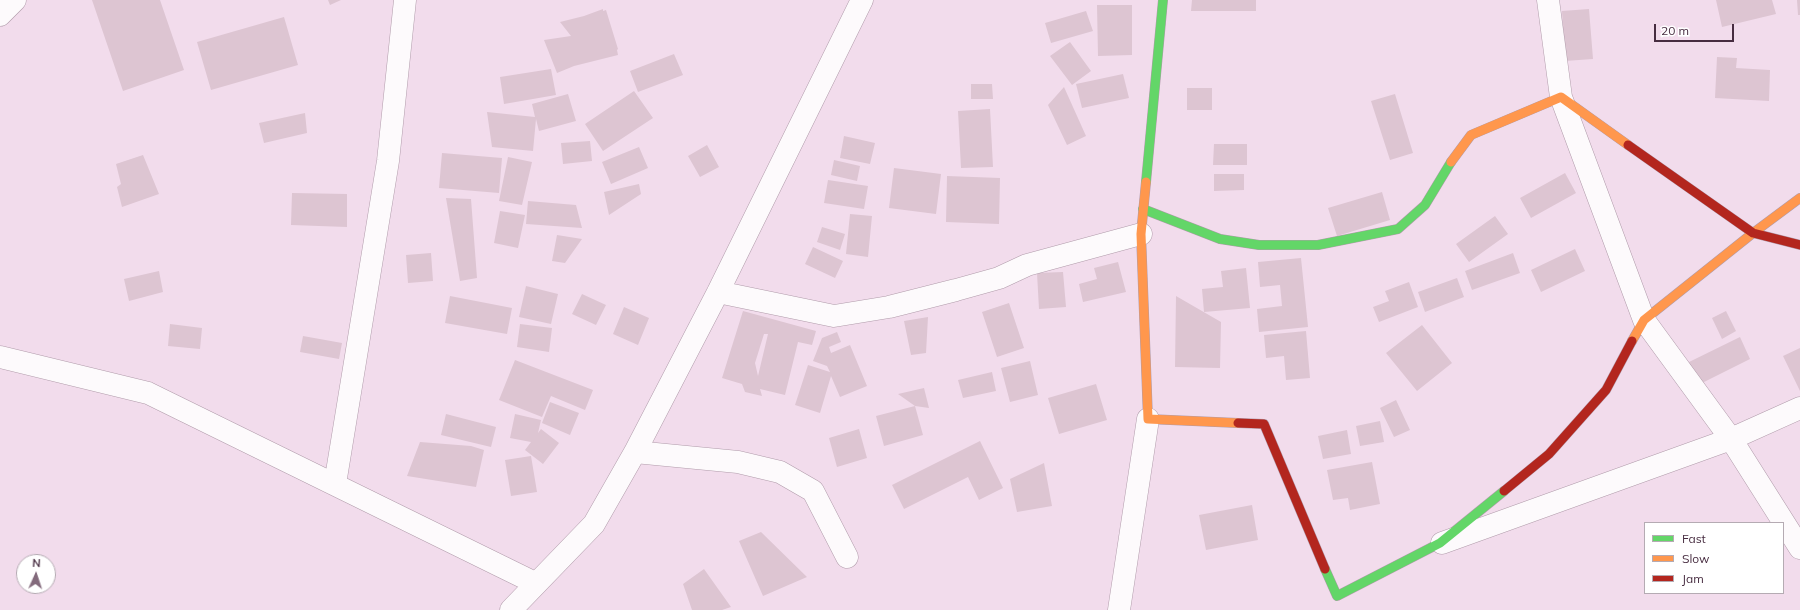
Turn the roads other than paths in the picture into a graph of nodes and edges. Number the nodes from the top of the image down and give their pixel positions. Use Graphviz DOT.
graph roads {
  1 [pos="15,0"];
  2 [pos="404,0"];
  3 [pos="862,0"];
  4 [pos="1163,0"];
  5 [pos="1548,0"];
  6 [pos="0,15"];
  7 [pos="1561,97"];
  8 [pos="1800,198"];
  9 [pos="1143,209"];
  10 [pos="1753,233"];
  11 [pos="1141,234"];
  12 [pos="1800,245"];
  13 [pos="718,292"];
  14 [pos="1644,320"];
  15 [pos="0,357"];
  16 [pos="1800,408"];
  17 [pos="1148,419"];
  18 [pos="1731,439"];
  19 [pos="635,452"];
  20 [pos="335,484"];
  21 [pos="1784,522"];
  22 [pos="1784,523"];
  23 [pos="1440,543"];
  24 [pos="1800,548"];
  25 [pos="847,557"];
  26 [pos="535,583"];
  27 [pos="511,610"];
  28 [pos="1119,610"];
  1 -- 6 [label="street"];
  2 -- 20 [label="street"];
  3 -- 13 [label="street"];
  4 -- 9 [label="street"];
  5 -- 7 [label="street"];
  7 -- 9 [label="street"];
  7 -- 10 [label="street"];
  7 -- 14 [label="street"];
  8 -- 10 [label="street"];
  9 -- 11 [label="street"];
  10 -- 12 [label="street"];
  10 -- 14 [label="street"];
  11 -- 13 [label="street"];
  11 -- 17 [label="street"];
  13 -- 19 [label="street"];
  14 -- 18 [label="street"];
  14 -- 23 [label="street"];
  15 -- 20 [label="street"];
  16 -- 18 [label="street"];
  17 -- 23 [label="street"];
  17 -- 28 [label="street"];
  18 -- 21 [label="street"];
  18 -- 23 [label="street"];
  19 -- 25 [label="street"];
  19 -- 26 [label="street"];
  20 -- 26 [label="street"];
  22 -- 24 [label="street"];
  26 -- 27 [label="street"];
}
